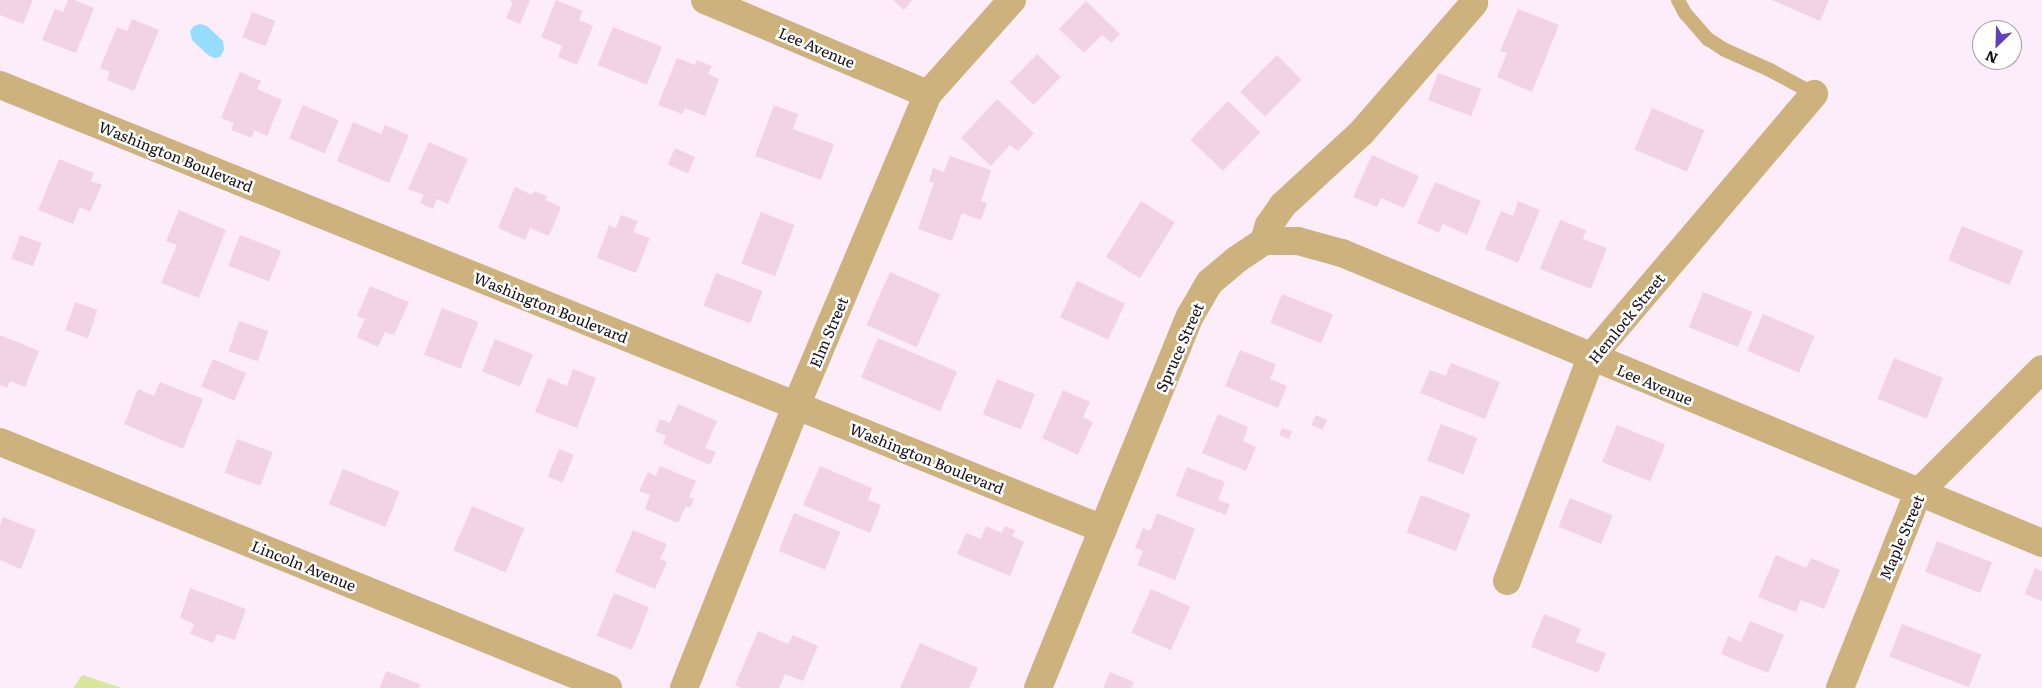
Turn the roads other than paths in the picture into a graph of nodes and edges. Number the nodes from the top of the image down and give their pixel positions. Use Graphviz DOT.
graph roads {
  1 [pos="705,0"];
  2 [pos="1012,0"];
  3 [pos="1678,0"];
  4 [pos="1474,3"];
  5 [pos="0,85"];
  6 [pos="928,94"];
  7 [pos="1814,94"];
  8 [pos="1264,241"];
  9 [pos="1591,357"];
  10 [pos="2042,369"];
  11 [pos="796,406"];
  12 [pos="0,442"];
  13 [pos="1918,493"];
  14 [pos="1103,529"];
  15 [pos="2042,543"];
  16 [pos="1507,581"];
  17 [pos="608,688"];
  18 [pos="684,688"];
  19 [pos="1038,688"];
  20 [pos="1840,688"];
  1 -- 6 [label="street, Lee Avenue"];
  2 -- 6 [label="street, Elm Street"];
  3 -- 7 [label="lane"];
  4 -- 8 [label="street"];
  5 -- 11 [label="street, Washington Boulevard"];
  6 -- 11 [label="street, Elm Street"];
  7 -- 9 [label="street, Hemlock Street"];
  8 -- 9 [label="street, Lee Avenue"];
  8 -- 14 [label="street, Spruce Street"];
  9 -- 13 [label="street, Lee Avenue"];
  9 -- 16 [label="street, Hemlock Street"];
  10 -- 13 [label="street, Maple Street"];
  11 -- 14 [label="street, Washington Boulevard"];
  11 -- 18 [label="street, Elm Street"];
  12 -- 17 [label="street, Lincoln Avenue"];
  13 -- 15 [label="street, Lee Avenue"];
  13 -- 20 [label="street, Maple Street"];
  14 -- 19 [label="street, Spruce Street"];
}
